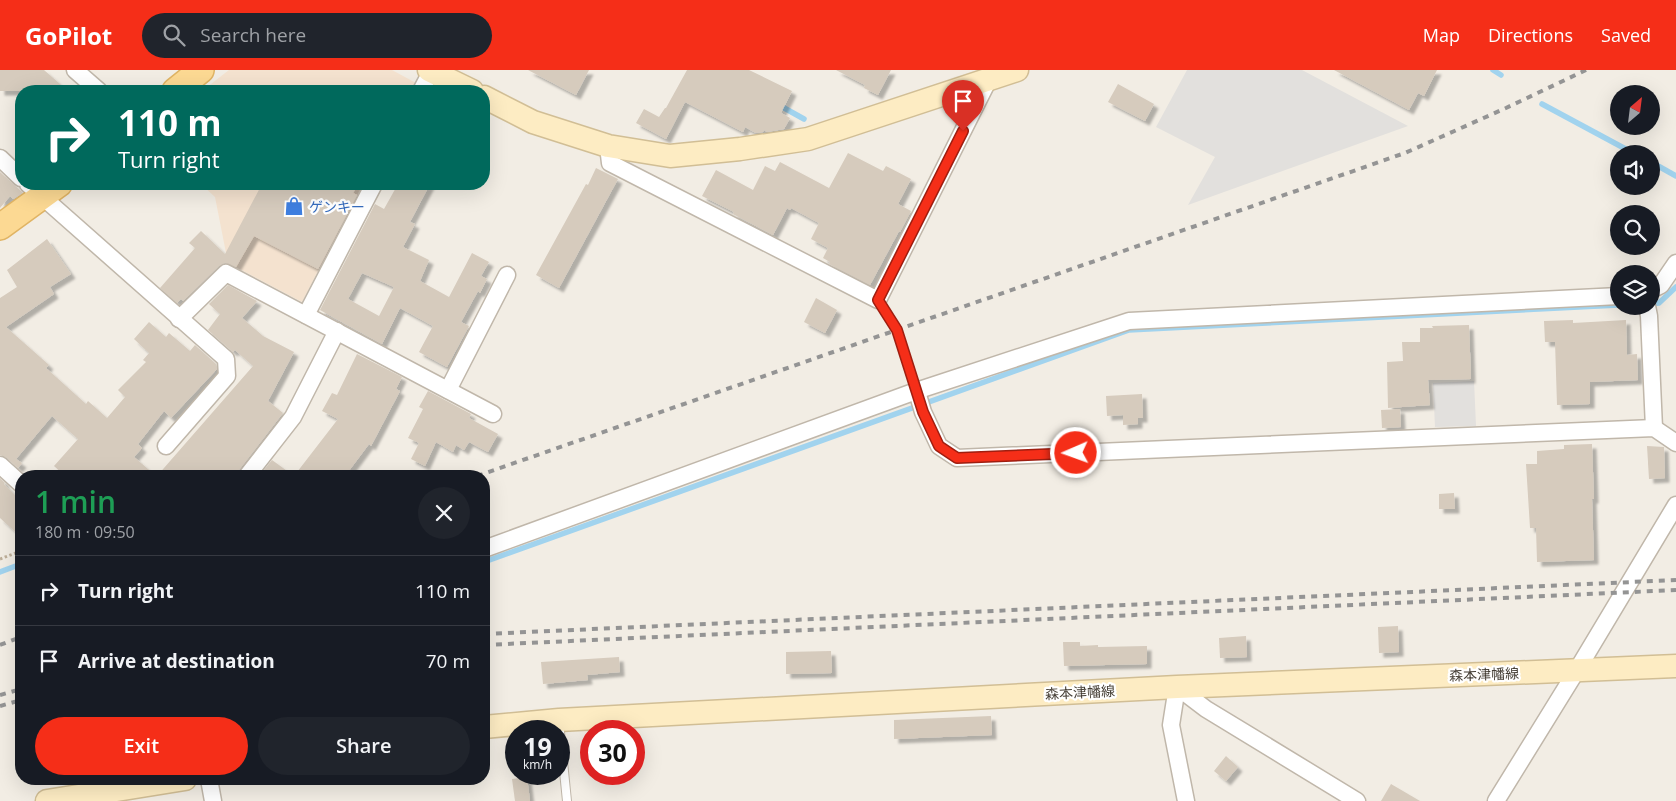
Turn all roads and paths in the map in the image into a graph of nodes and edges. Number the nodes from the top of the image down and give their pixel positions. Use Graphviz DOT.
graph roads {
  1 [pos="75,70"];
  2 [pos="201,70"];
  3 [pos="431,70"];
  4 [pos="1013,71"];
  5 [pos="988,81"];
  6 [pos="92,85"];
  7 [pos="182,85"];
  8 [pos="424,85"];
  9 [pos="460,85"];
  10 [pos="490,100"];
  11 [pos="608,146"];
  12 [pos="0,158"];
  13 [pos="15,172"];
  14 [pos="41,190"];
  15 [pos="45,190"];
  16 [pos="371,190"];
  17 [pos="0,227"];
  18 [pos="1676,263"];
  19 [pos="507,275"];
  20 [pos="1660,286"];
  21 [pos="1610,296"];
  22 [pos="878,300"];
  23 [pos="1648,315"];
  24 [pos="306,316"];
  25 [pos="179,319"];
  26 [pos="337,332"];
  27 [pos="448,390"];
  28 [pos="917,393"];
  29 [pos="493,414"];
  30 [pos="1654,428"];
  31 [pos="1676,443"];
  32 [pos="166,446"];
  33 [pos="0,465"];
  34 [pos="252,470"];
  35 [pos="15,479"];
  36 [pos="1676,505"];
  37 [pos="490,546"];
  38 [pos="15,553"];
  39 [pos="0,559"];
  40 [pos="1676,666"];
  41 [pos="1577,670"];
  42 [pos="1177,687"];
  43 [pos="559,720"];
  44 [pos="505,725"];
  45 [pos="490,726"];
  46 [pos="148,785"];
  47 [pos="210,785"];
  48 [pos="565,785"];
  49 [pos="48,801"];
  50 [pos="213,801"];
  51 [pos="567,801"];
  52 [pos="1186,801"];
  53 [pos="1357,801"];
  54 [pos="1496,801"];
  1 -- 6 [label="street"];
  2 -- 7 [label="main road"];
  3 -- 8 [label="street"];
  3 -- 9 [label="main road"];
  4 -- 5 [label="main road"];
  5 -- 11 [label="main road"];
  5 -- 22 [label="street"];
  10 -- 11 [label="main road"];
  11 -- 22 [label="street"];
  12 -- 13 [label="street"];
  14 -- 17 [label="main road"];
  15 -- 25 [label="street"];
  16 -- 24 [label="street"];
  18 -- 20 [label="street"];
  19 -- 27 [label="street"];
  21 -- 28 [label="street"];
  22 -- 28 [label="lane"];
  23 -- 30 [label="street"];
  24 -- 25 [label="street"];
  24 -- 26 [label="street"];
  25 -- 32 [label="street"];
  26 -- 27 [label="street"];
  26 -- 34 [label="street"];
  27 -- 29 [label="street"];
  28 -- 30 [label="street"];
  28 -- 37 [label="street"];
  30 -- 31 [label="street"];
  33 -- 35 [label="street"];
  36 -- 41 [label="street"];
  38 -- 39 [label="path"];
  40 -- 41 [label="main road, 森本津幡線"];
  41 -- 42 [label="main road, 森本津幡線"];
  41 -- 54 [label="street"];
  42 -- 43 [label="main road, 森本津幡線"];
  42 -- 52 [label="street"];
  42 -- 53 [label="street"];
  44 -- 45 [label="main road, 森本津幡線"];
  46 -- 49 [label="main road"];
  47 -- 50 [label="street"];
  48 -- 51 [label="lane"];
}
